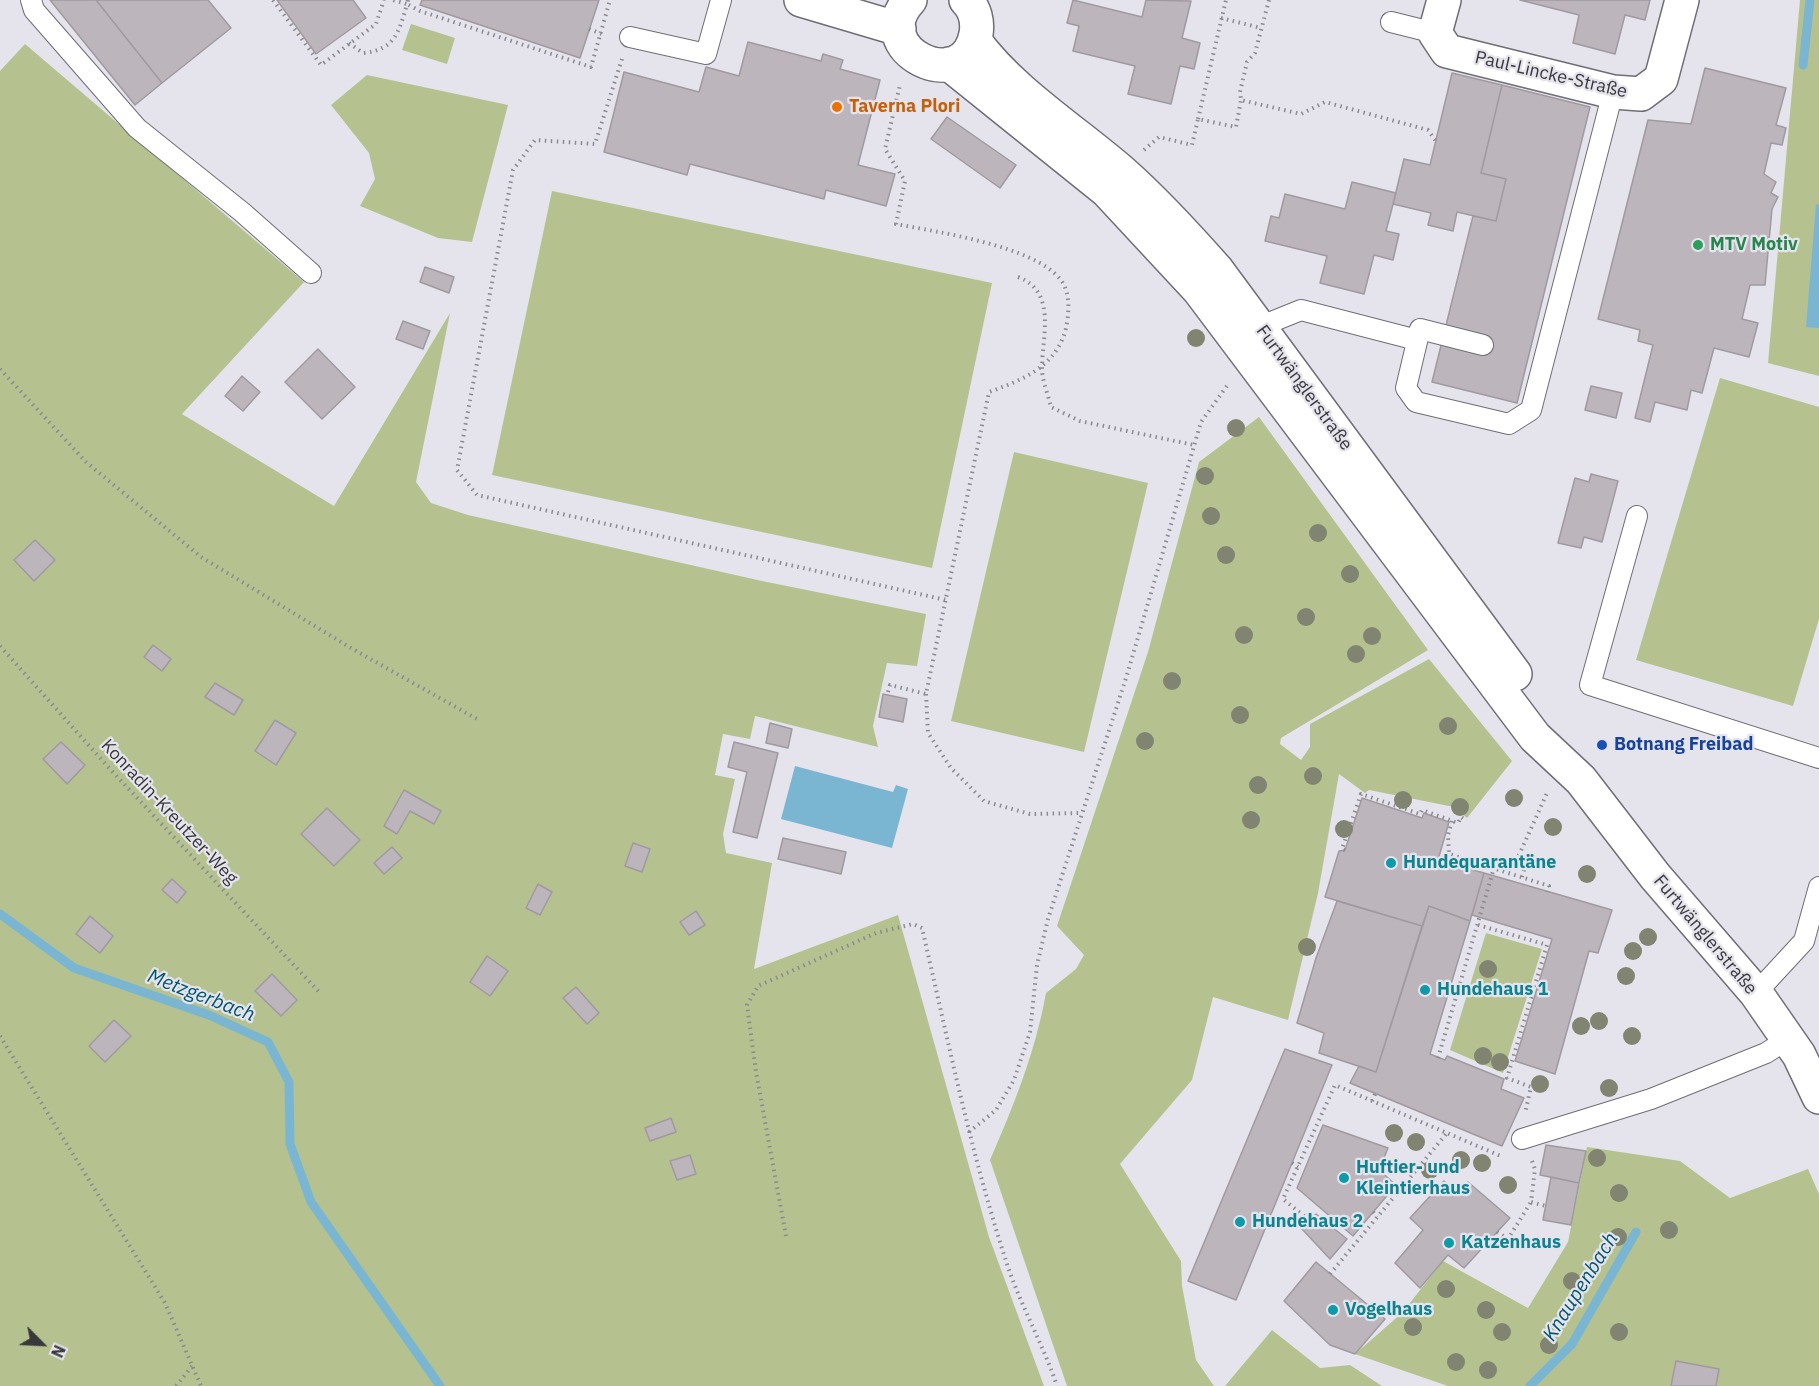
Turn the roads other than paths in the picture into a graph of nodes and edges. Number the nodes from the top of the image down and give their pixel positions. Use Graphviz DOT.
graph roads {
  1 [pos="31,0"];
  2 [pos="721,0"];
  3 [pos="801,0"];
  4 [pos="966,0"];
  5 [pos="1444,0"];
  6 [pos="1682,0"];
  7 [pos="905,15"];
  8 [pos="1391,22"];
  9 [pos="1435,33"];
  10 [pos="630,37"];
  11 [pos="975,41"];
  12 [pos="949,64"];
  13 [pos="1613,92"];
  14 [pos="310,273"];
  15 [pos="1259,327"];
  16 [pos="1418,340"];
  17 [pos="1484,345"];
  18 [pos="1636,516"];
  19 [pos="1819,758"];
  20 [pos="1581,780"];
  21 [pos="1819,888"];
  22 [pos="1756,993"];
  23 [pos="1788,1039"];
  24 [pos="1819,1097"];
  25 [pos="1522,1139"];
  1 -- 14 [label="lane"];
  2 -- 10 [label="lane"];
  3 -- 7 [label="main road"];
  4 -- 11 [label="main road"];
  5 -- 9 [label="main road"];
  6 -- 13 [label="main road, Paul-Lincke-Straße"];
  7 -- 12 [label="main road"];
  8 -- 9 [label="lane"];
  9 -- 13 [label="main road, Paul-Lincke-Straße"];
  11 -- 12 [label="main road"];
  11 -- 15 [label="main road, Furtwänglerstraße"];
  12 -- 20 [label="main road, Furtwänglerstraße"];
  13 -- 16 [label="lane"];
  15 -- 16 [label="lane"];
  15 -- 20 [label="main road, Furtwänglerstraße"];
  16 -- 17 [label="lane"];
  18 -- 19 [label="lane"];
  20 -- 22 [label="main road, Furtwänglerstraße"];
  21 -- 22 [label="lane"];
  22 -- 23 [label="main road, Furtwänglerstraße"];
  23 -- 24 [label="main road, Furtwänglerstraße"];
  23 -- 25 [label="lane"];
}
